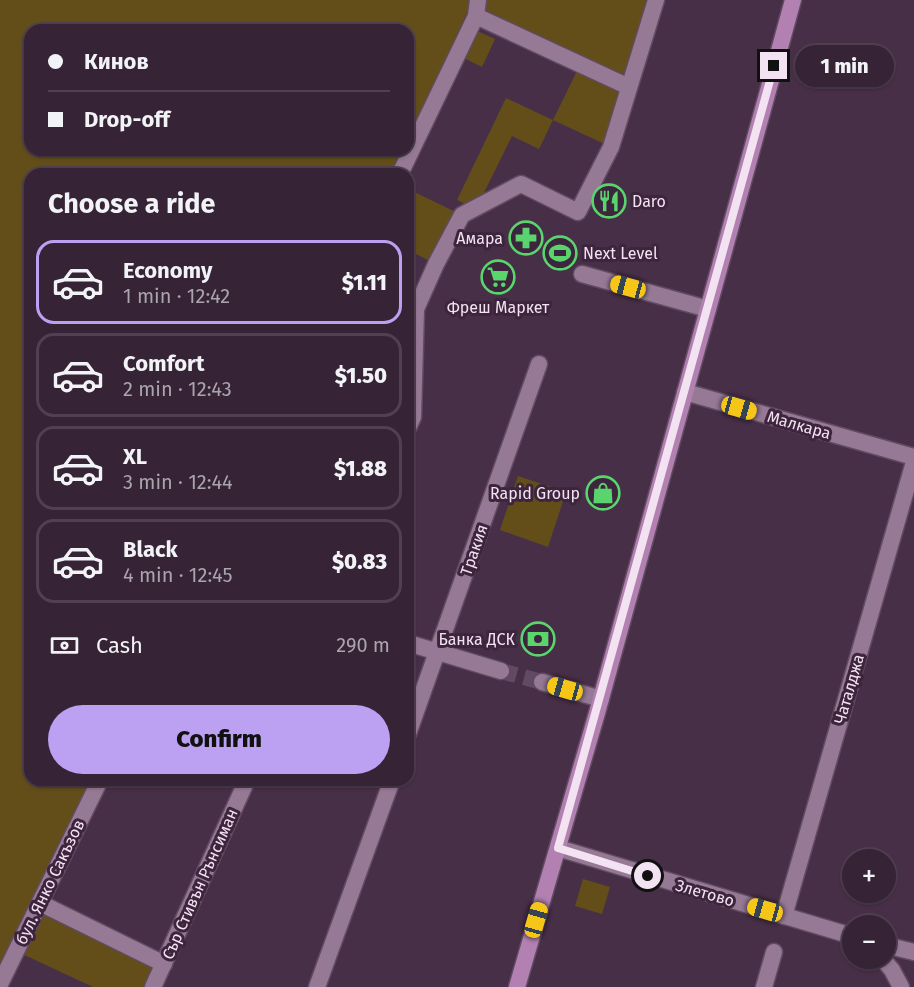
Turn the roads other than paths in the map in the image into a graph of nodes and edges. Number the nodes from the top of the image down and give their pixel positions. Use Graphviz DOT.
graph roads {
  1 [pos="656,0"];
  2 [pos="793,0"];
  3 [pos="477,8"];
  4 [pos="629,87"];
  5 [pos="414,144"];
  6 [pos="582,274"];
  7 [pos="708,309"];
  8 [pos="539,364"];
  9 [pos="414,381"];
  10 [pos="685,392"];
  11 [pos="914,457"];
  12 [pos="914,462"];
  13 [pos="414,645"];
  14 [pos="438,652"];
  15 [pos="501,670"];
  16 [pos="542,682"];
  17 [pos="601,699"];
  18 [pos="414,718"];
  19 [pos="97,786"];
  20 [pos="244,786"];
  21 [pos="390,786"];
  22 [pos="558,848"];
  23 [pos="40,903"];
  24 [pos="784,916"];
  25 [pos="842,933"];
  26 [pos="896,948"];
  27 [pos="774,952"];
  28 [pos="914,952"];
  29 [pos="164,964"];
  30 [pos="891,969"];
  31 [pos="0,984"];
  32 [pos="153,987"];
  33 [pos="317,987"];
  34 [pos="517,987"];
  35 [pos="764,987"];
  36 [pos="901,987"];
  1 -- 4 [label="street"];
  2 -- 7 [label="main road"];
  3 -- 4 [label="street"];
  3 -- 5 [label="street"];
  4 -- 9 [label="street"];
  6 -- 7 [label="street"];
  7 -- 10 [label="main road"];
  8 -- 14 [label="street, Тракия"];
  10 -- 11 [label="street, Малкара"];
  10 -- 17 [label="main road"];
  12 -- 24 [label="street, Чаталджа"];
  13 -- 14 [label="street"];
  14 -- 15 [label="street"];
  14 -- 18 [label="street, Тракия"];
  16 -- 17 [label="street"];
  17 -- 22 [label="main road"];
  19 -- 23 [label="street, бул. Янко Сакъзов"];
  20 -- 29 [label="street, Сър Стивън Рънсиман"];
  21 -- 33 [label="street"];
  22 -- 24 [label="street, Злетово"];
  22 -- 34 [label="main road"];
  23 -- 29 [label="street"];
  23 -- 31 [label="street, бул. Янко Сакъзов"];
  24 -- 25 [label="street, Злетово"];
  26 -- 28 [label="street"];
  27 -- 35 [label="street"];
  29 -- 32 [label="street, Сър Стивън Рънсиман"];
  30 -- 36 [label="street"];
}
